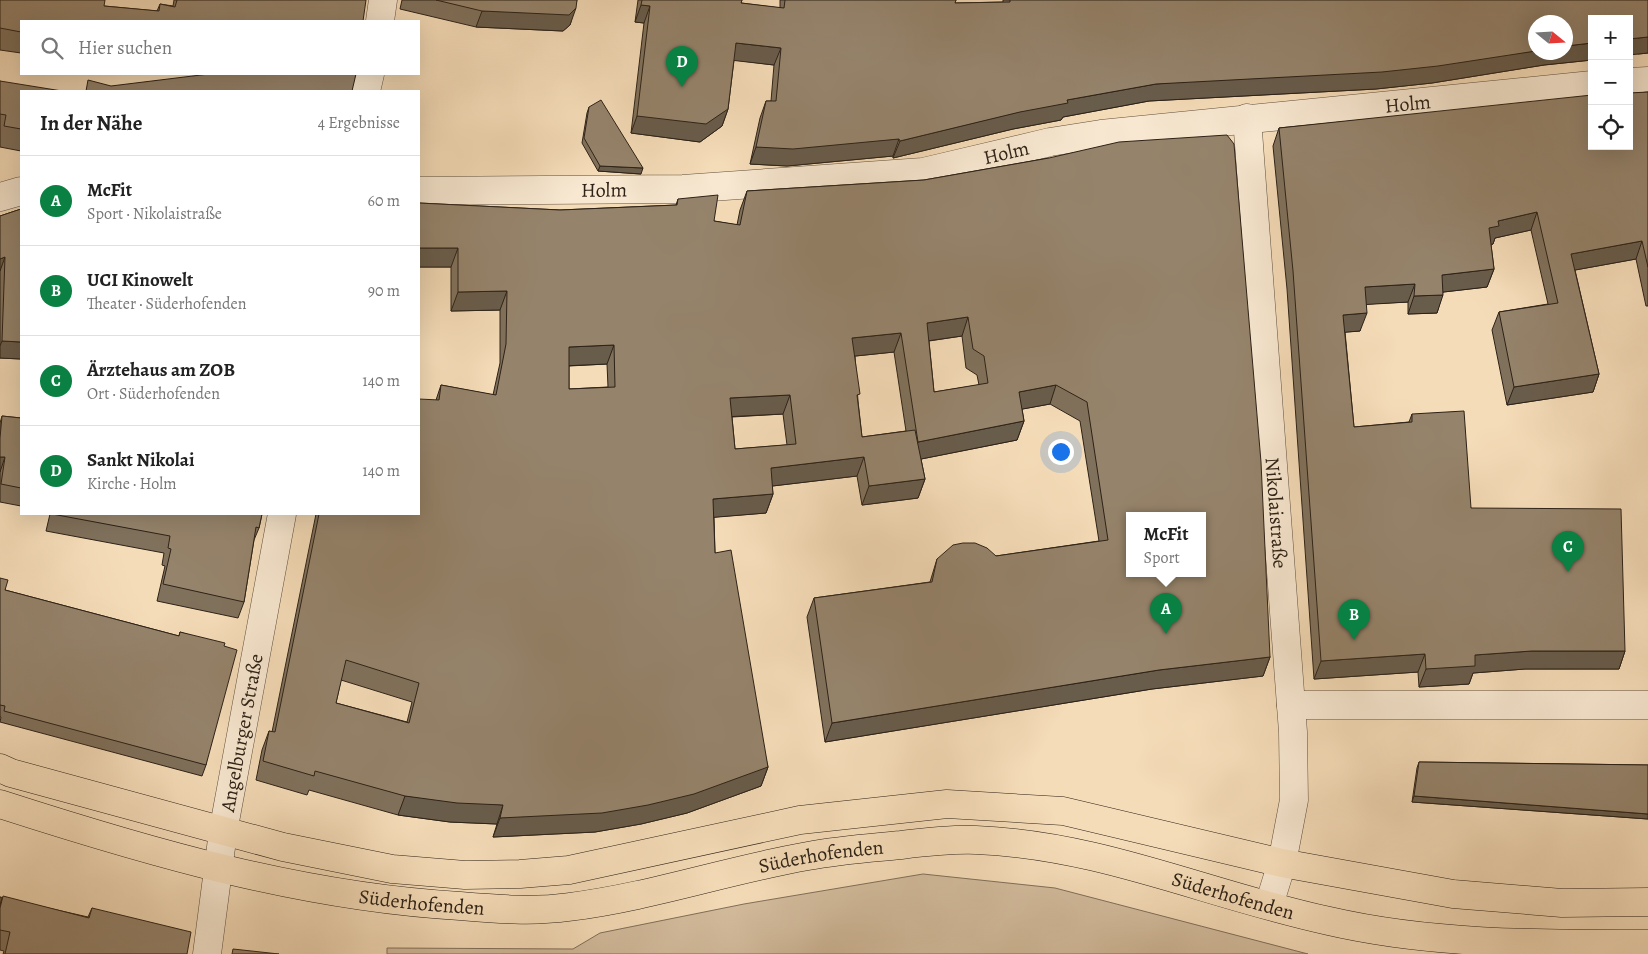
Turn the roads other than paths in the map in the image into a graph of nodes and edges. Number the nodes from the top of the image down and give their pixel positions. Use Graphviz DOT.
graph roads {
  1 [pos="383,0"];
  2 [pos="380,20"];
  3 [pos="370,75"];
  4 [pos="1648,81"];
  5 [pos="1633,82"];
  6 [pos="1588,85"];
  7 [pos="366,90"];
  8 [pos="1247,118"];
  9 [pos="20,191"];
  10 [pos="420,191"];
  11 [pos="0,197"];
  12 [pos="282,515"];
  13 [pos="1291,705"];
  14 [pos="1648,705"];
  15 [pos="0,768"];
  16 [pos="0,804"];
  17 [pos="223,832"];
  18 [pos="1282,863"];
  19 [pos="217,867"];
  20 [pos="1648,902"];
  21 [pos="1269,905"];
  22 [pos="1648,944"];
  23 [pos="207,954"];
  1 -- 2 [label="street"];
  3 -- 7 [label="street"];
  4 -- 5 [label="street"];
  6 -- 8 [label="street, Holm"];
  8 -- 10 [label="street, Holm"];
  8 -- 13 [label="street, Nikolaistraße"];
  9 -- 11 [label="street"];
  12 -- 17 [label="street, Angelburger Straße"];
  13 -- 14 [label="street"];
  13 -- 18 [label="street, Nikolaistraße"];
  15 -- 17 [label="main road, Süderhofenden"];
  16 -- 19 [label="main road, Süderhofenden"];
  17 -- 18 [label="main road, Süderhofenden"];
  17 -- 19 [label="street, Angelburger Straße"];
  18 -- 20 [label="main road, Süderhofenden"];
  18 -- 21 [label="street, Nikolaistraße"];
  19 -- 21 [label="main road, Süderhofenden"];
  19 -- 23 [label="street, Angelburger Straße"];
  21 -- 22 [label="main road, Süderhofenden"];
}
